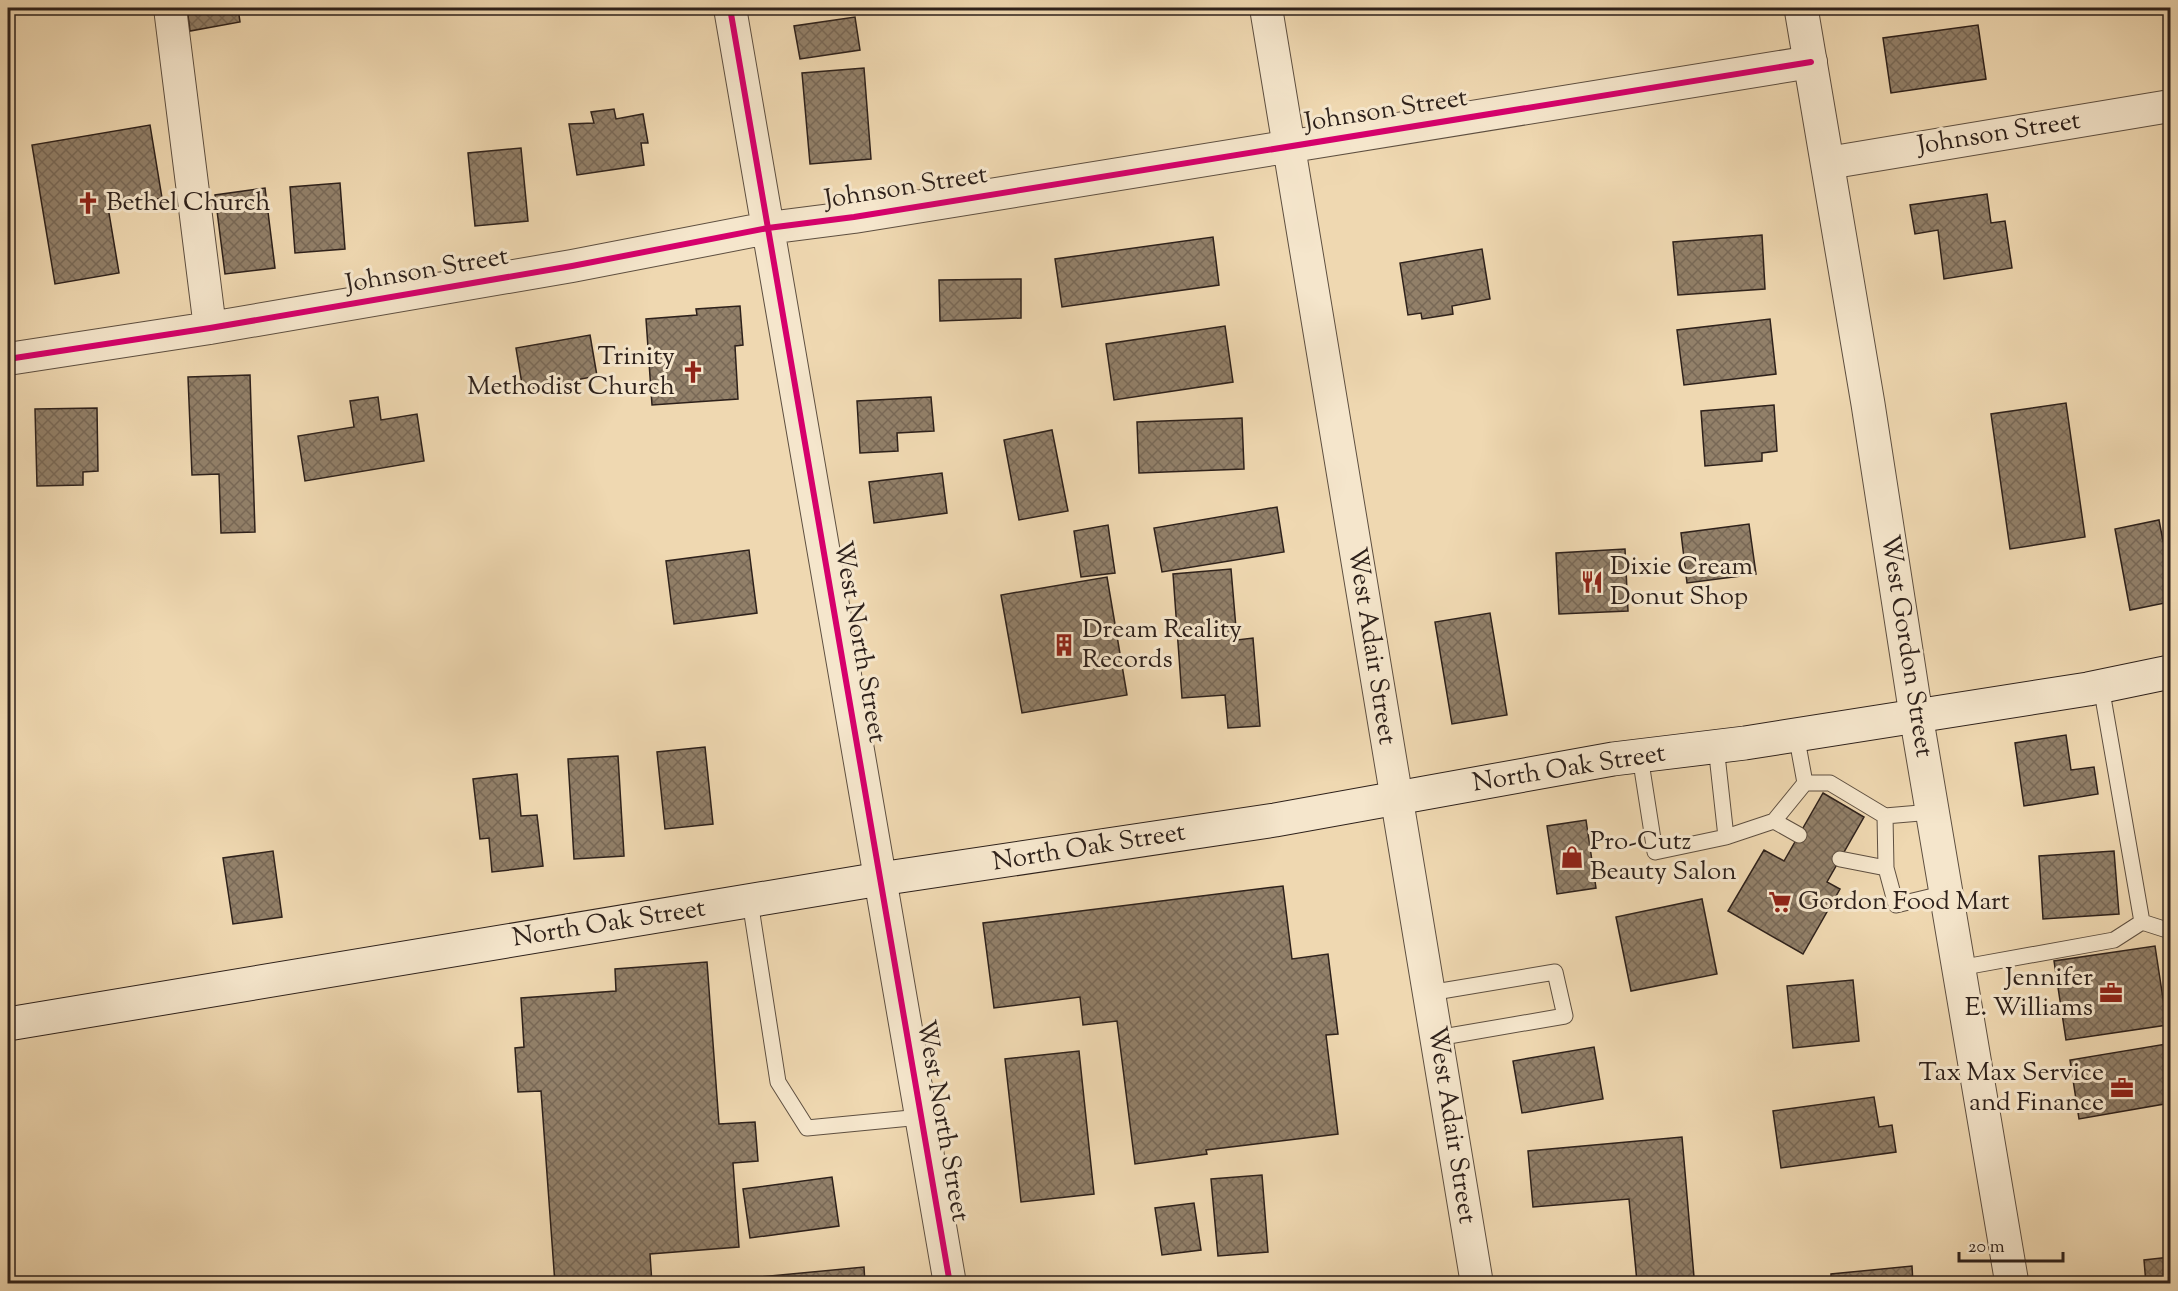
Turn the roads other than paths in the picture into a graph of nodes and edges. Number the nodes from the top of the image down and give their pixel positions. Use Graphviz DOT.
graph roads {
  1 [pos="170,8"];
  2 [pos="730,8"];
  3 [pos="1266,8"];
  4 [pos="1801,8"];
  5 [pos="1811,62"];
  6 [pos="2170,106"];
  7 [pos="1288,147"];
  8 [pos="1828,163"];
  9 [pos="768,228"];
  10 [pos="210,328"];
  11 [pos="8,359"];
  12 [pos="2170,672"];
  13 [pos="2101,686"];
  14 [pos="1916,715"];
  15 [pos="1796,734"];
  16 [pos="1716,746"];
  17 [pos="1640,756"];
  18 [pos="1805,783"];
  19 [pos="1396,798"];
  20 [pos="1932,812"];
  21 [pos="1885,816"];
  22 [pos="1774,821"];
  23 [pos="1798,835"];
  24 [pos="1726,837"];
  25 [pos="1840,859"];
  26 [pos="1886,868"];
  27 [pos="880,879"];
  28 [pos="1946,893"];
  29 [pos="750,901"];
  30 [pos="2142,922"];
  31 [pos="2170,931"];
  32 [pos="1959,968"];
  33 [pos="1429,993"];
  34 [pos="8,1024"];
  35 [pos="1437,1038"];
  36 [pos="921,1117"];
  37 [pos="950,1284"];
  38 [pos="1478,1284"];
  39 [pos="2013,1284"];
  1 -- 10 [label="street"];
  2 -- 9 [label="street, West North Street"];
  3 -- 7 [label="street, West Adair Street"];
  4 -- 5 [label="main road, West Gordon Street"];
  5 -- 7 [label="street, Johnson Street"];
  5 -- 8 [label="main road, West Gordon Street"];
  6 -- 8 [label="street, Johnson Street"];
  7 -- 9 [label="street, Johnson Street"];
  7 -- 19 [label="street, West Adair Street"];
  8 -- 14 [label="main road, West Gordon Street"];
  9 -- 10 [label="street, Johnson Street"];
  9 -- 27 [label="street, West North Street"];
  10 -- 11 [label="street, Johnson Street"];
  12 -- 13 [label="main road, North Oak Street"];
  13 -- 14 [label="main road, North Oak Street"];
  13 -- 30 [label="lane"];
  14 -- 15 [label="main road, North Oak Street"];
  14 -- 20 [label="main road, West Gordon Street"];
  15 -- 16 [label="main road, North Oak Street"];
  15 -- 18 [label="lane"];
  16 -- 17 [label="main road, North Oak Street"];
  16 -- 24 [label="lane"];
  17 -- 19 [label="main road, North Oak Street"];
  17 -- 24 [label="lane"];
  18 -- 21 [label="lane"];
  18 -- 22 [label="lane"];
  19 -- 27 [label="main road, North Oak Street"];
  19 -- 33 [label="street, West Adair Street"];
  20 -- 21 [label="lane"];
  20 -- 28 [label="main road, West Gordon Street"];
  21 -- 26 [label="lane"];
  22 -- 23 [label="lane"];
  22 -- 24 [label="lane"];
  25 -- 26 [label="lane"];
  26 -- 28 [label="lane"];
  27 -- 29 [label="main road, North Oak Street"];
  27 -- 36 [label="street, West North Street"];
  28 -- 32 [label="main road, West Gordon Street"];
  29 -- 34 [label="main road, North Oak Street"];
  29 -- 36 [label="lane"];
  30 -- 31 [label="lane"];
  30 -- 32 [label="lane"];
  32 -- 39 [label="main road, West Gordon Street"];
  33 -- 35 [label="street, West Adair Street"];
  33 -- 35 [label="lane"];
  35 -- 38 [label="street, West Adair Street"];
  36 -- 37 [label="street, West North Street"];
}
